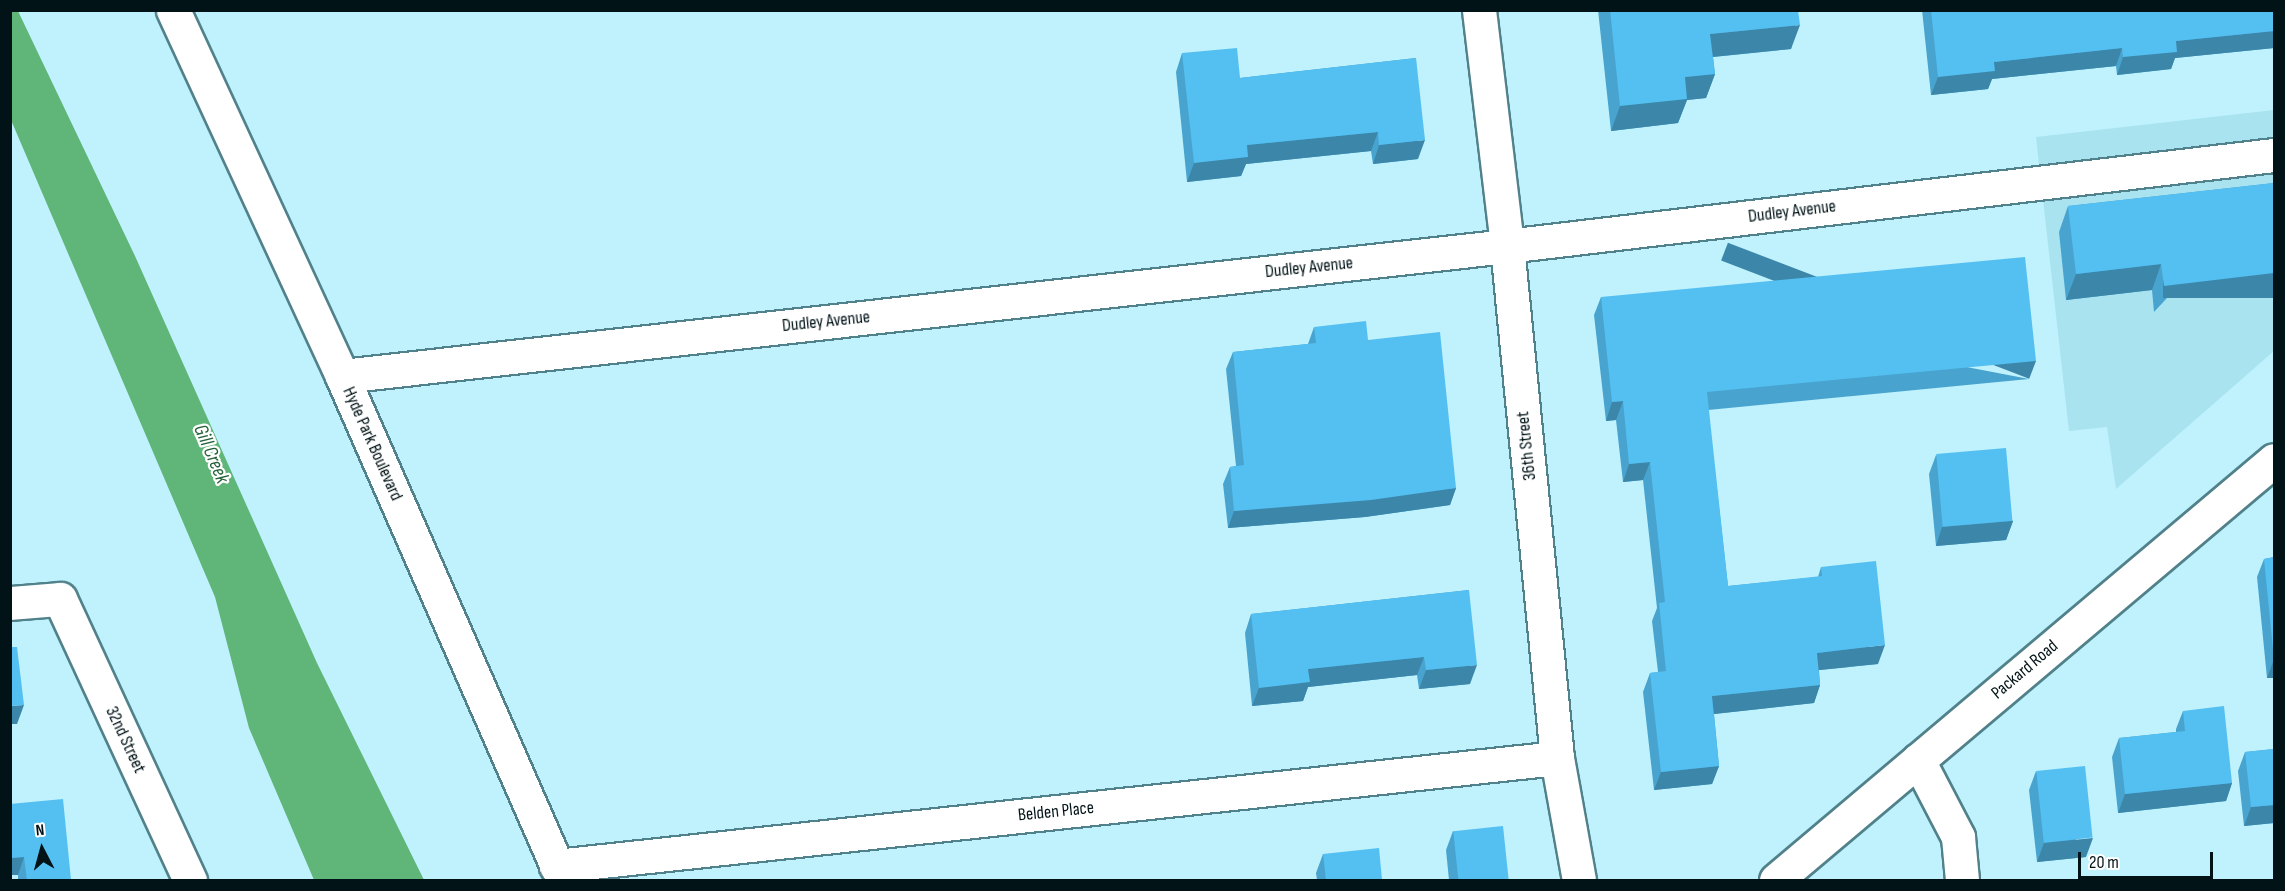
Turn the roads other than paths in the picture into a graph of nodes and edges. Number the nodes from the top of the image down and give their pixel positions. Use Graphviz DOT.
graph roads {
  1 [pos="173,10"];
  2 [pos="1479,10"];
  3 [pos="2274,155"];
  4 [pos="1507,246"];
  5 [pos="342,376"];
  6 [pos="2274,460"];
  7 [pos="10,603"];
  8 [pos="1557,758"];
  9 [pos="1918,760"];
  10 [pos="560,873"];
  11 [pos="1791,876"];
  12 [pos="190,880"];
  13 [pos="1580,880"];
  14 [pos="1962,880"];
  1 -- 5 [label="street, Hyde Park Boulevard"];
  2 -- 4 [label="street, 36th Street"];
  3 -- 4 [label="street, Dudley Avenue"];
  4 -- 5 [label="street, Dudley Avenue"];
  4 -- 8 [label="street, 36th Street"];
  5 -- 10 [label="street, Hyde Park Boulevard"];
  6 -- 9 [label="street, Packard Road"];
  7 -- 12 [label="street, 32nd Street"];
  8 -- 10 [label="street, Belden Place"];
  8 -- 13 [label="street, 36th Street"];
  9 -- 11 [label="street, Packard Road"];
  9 -- 14 [label="street"];
}
